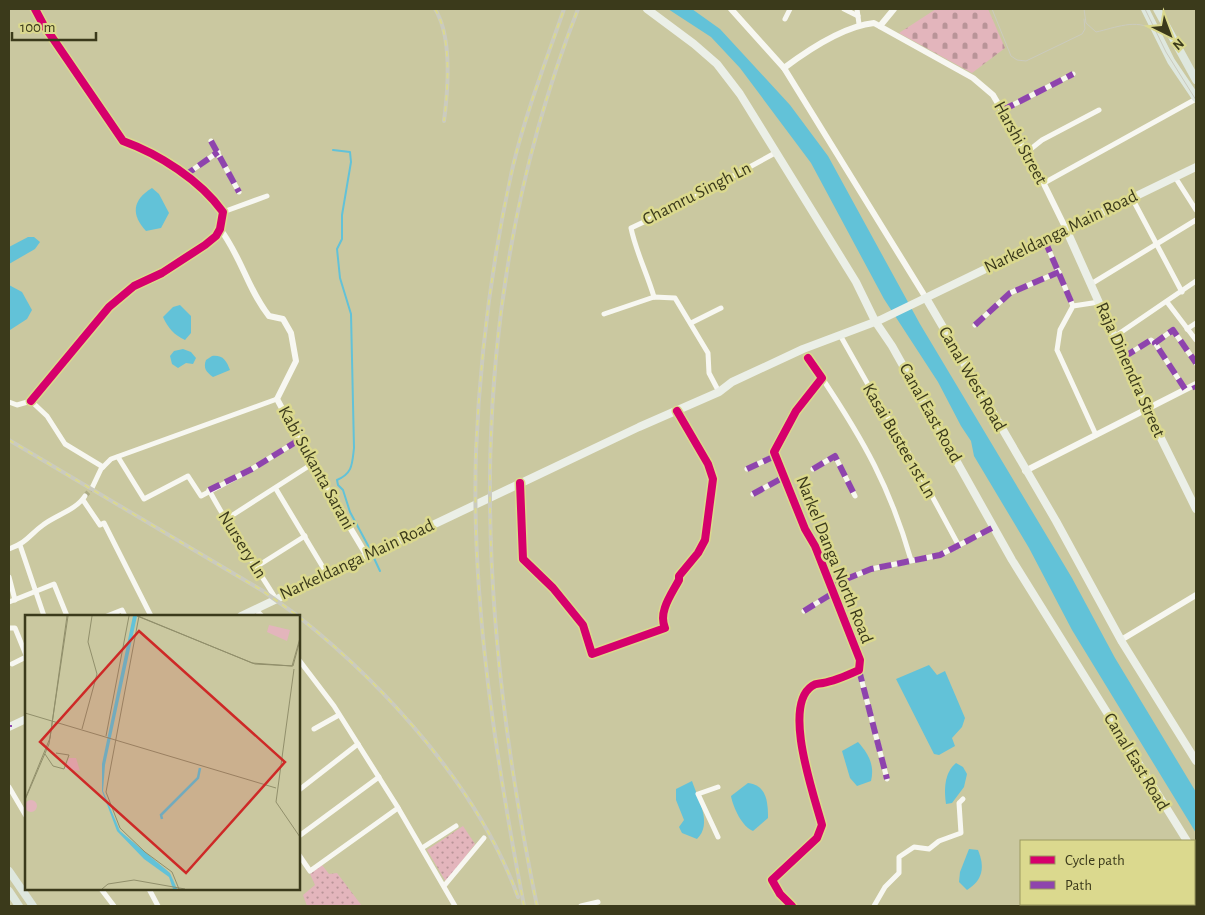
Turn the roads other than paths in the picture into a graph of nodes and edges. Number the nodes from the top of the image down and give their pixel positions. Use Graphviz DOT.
graph roads {
  1 [pos="35,9"];
  2 [pos="647,9"];
  3 [pos="731,9"];
  4 [pos="790,9"];
  5 [pos="844,9"];
  6 [pos="857,9"];
  7 [pos="894,9"];
  8 [pos="1145,9"];
  9 [pos="1157,9"];
  10 [pos="858,16"];
  11 [pos="784,19"];
  12 [pos="860,24"];
  13 [pos="880,26"];
  14 [pos="784,68"];
  15 [pos="1074,74"];
  16 [pos="1196,80"];
  17 [pos="1196,98"];
  18 [pos="1003,110"];
  19 [pos="1098,110"];
  20 [pos="211,141"];
  21 [pos="218,152"];
  22 [pos="1027,152"];
  23 [pos="775,153"];
  24 [pos="1196,167"];
  25 [pos="184,176"];
  26 [pos="1175,177"];
  27 [pos="1044,183"];
  28 [pos="239,192"];
  29 [pos="267,196"];
  30 [pos="1132,198"];
  31 [pos="1196,210"];
  32 [pos="223,212"];
  33 [pos="1196,220"];
  34 [pos="220,229"];
  35 [pos="1066,229"];
  36 [pos="1045,241"];
  37 [pos="1155,244"];
  38 [pos="1059,272"];
  39 [pos="1196,281"];
  40 [pos="1091,284"];
  41 [pos="1182,292"];
  42 [pos="654,297"];
  43 [pos="922,300"];
  44 [pos="1099,302"];
  45 [pos="1167,302"];
  46 [pos="1073,306"];
  47 [pos="721,308"];
  48 [pos="604,314"];
  49 [pos="878,321"];
  50 [pos="1196,323"];
  51 [pos="691,324"];
  52 [pos="975,325"];
  53 [pos="1187,329"];
  54 [pos="840,335"];
  55 [pos="1114,337"];
  56 [pos="1196,340"];
  57 [pos="1154,343"];
  58 [pos="1124,357"];
  59 [pos="808,358"];
  60 [pos="1196,363"];
  61 [pos="822,378"];
  62 [pos="1195,386"];
  63 [pos="1185,389"];
  64 [pos="719,392"];
  65 [pos="277,399"];
  66 [pos="31,401"];
  67 [pos="9,402"];
  68 [pos="1147,409"];
  69 [pos="677,411"];
  70 [pos="1096,435"];
  71 [pos="298,440"];
  72 [pos="775,456"];
  73 [pos="118,457"];
  74 [pos="312,464"];
  75 [pos="103,467"];
  76 [pos="747,469"];
  77 [pos="813,469"];
  78 [pos="1025,471"];
  79 [pos="784,477"];
  80 [pos="520,483"];
  81 [pos="92,488"];
  82 [pos="276,489"];
  83 [pos="209,490"];
  84 [pos="753,494"];
  85 [pos="855,496"];
  86 [pos="1196,509"];
  87 [pos="225,520"];
  88 [pos="994,527"];
  89 [pos="305,536"];
  90 [pos="20,545"];
  91 [pos="959,546"];
  92 [pos="9,549"];
  93 [pos="367,556"];
  94 [pos="911,560"];
  95 [pos="256,567"];
  96 [pos="327,574"];
  97 [pos="9,577"];
  98 [pos="831,589"];
  99 [pos="36,592"];
  100 [pos="1196,595"];
  101 [pos="276,599"];
  102 [pos="15,600"];
  103 [pos="9,602"];
  104 [pos="255,609"];
  105 [pos="804,611"];
  106 [pos="44,615"];
  107 [pos="67,615"];
  108 [pos="110,615"];
  109 [pos="124,615"];
  110 [pos="150,615"];
  111 [pos="243,615"];
  112 [pos="261,615"];
  113 [pos="9,628"];
  114 [pos="1121,640"];
  115 [pos="25,653"];
  116 [pos="25,657"];
  117 [pos="300,661"];
  118 [pos="12,664"];
  119 [pos="859,670"];
  120 [pos="340,715"];
  121 [pos="25,719"];
  122 [pos="9,726"];
  123 [pos="314,730"];
  124 [pos="358,744"];
  125 [pos="1196,761"];
  126 [pos="379,777"];
  127 [pos="887,779"];
  128 [pos="9,787"];
  129 [pos="718,787"];
  130 [pos="300,789"];
  131 [pos="963,799"];
  132 [pos="398,808"];
  133 [pos="25,814"];
  134 [pos="456,826"];
  135 [pos="300,835"];
  136 [pos="718,837"];
  137 [pos="484,838"];
  138 [pos="1186,840"];
  139 [pos="422,848"];
  140 [pos="300,856"];
  141 [pos="9,871"];
  142 [pos="444,886"];
  143 [pos="102,890"];
  144 [pos="150,890"];
  145 [pos="9,892"];
  146 [pos="598,902"];
  147 [pos="19,906"];
  148 [pos="33,906"];
  149 [pos="114,906"];
  150 [pos="158,906"];
  151 [pos="455,906"];
  152 [pos="580,906"];
  153 [pos="792,906"];
  154 [pos="874,906"];
  1 -- 25 [label="street"];
  2 -- 23 [label="main road, Canal East Road"];
  3 -- 14 [label="street, Canal West Road"];
  4 -- 11 [label="street"];
  5 -- 10 [label="street"];
  6 -- 10 [label="street"];
  7 -- 13 [label="street"];
  8 -- 17 [label="main road"];
  9 -- 16 [label="main road"];
  10 -- 12 [label="street"];
  12 -- 13 [label="street"];
  12 -- 14 [label="street"];
  13 -- 18 [label="street, Harshi Street"];
  14 -- 43 [label="street, Canal West Road"];
  15 -- 18 [label="street"];
  17 -- 27 [label="street"];
  18 -- 22 [label="street, Harshi Street"];
  19 -- 22 [label="street"];
  20 -- 21 [label="street"];
  21 -- 25 [label="street"];
  21 -- 28 [label="street"];
  22 -- 27 [label="street, Harshi Street"];
  23 -- 42 [label="street, Chamru Singh Ln"];
  23 -- 49 [label="main road, Canal East Road"];
  24 -- 26 [label="main road, Narkeldanga Main Road"];
  25 -- 32 [label="street"];
  26 -- 30 [label="main road, Narkeldanga Main Road"];
  26 -- 31 [label="street"];
  27 -- 35 [label="street, Harshi Street"];
  29 -- 32 [label="street"];
  30 -- 35 [label="main road, Narkeldanga Main Road"];
  30 -- 37 [label="street"];
  32 -- 34 [label="street"];
  33 -- 37 [label="street"];
  34 -- 65 [label="street, Kabi Sukanta Sarani"];
  34 -- 66 [label="street"];
  35 -- 36 [label="main road, Narkeldanga Main Road"];
  35 -- 40 [label="main road, Raja Dinendra Street"];
  36 -- 38 [label="street"];
  36 -- 43 [label="main road, Narkeldanga Main Road"];
  37 -- 40 [label="street"];
  37 -- 41 [label="street"];
  38 -- 46 [label="street"];
  38 -- 52 [label="street"];
  39 -- 41 [label="street"];
  40 -- 44 [label="main road, Raja Dinendra Street"];
  41 -- 45 [label="street"];
  42 -- 48 [label="street"];
  42 -- 51 [label="street"];
  43 -- 49 [label="main road, Narkeldanga Main Road"];
  43 -- 78 [label="main road, Canal West Road"];
  44 -- 46 [label="street"];
  44 -- 55 [label="main road, Raja Dinendra Street"];
  45 -- 53 [label="street"];
  45 -- 55 [label="street"];
  46 -- 70 [label="street"];
  47 -- 51 [label="street"];
  49 -- 54 [label="main road"];
  49 -- 88 [label="main road, Canal East Road"];
  50 -- 53 [label="street"];
  51 -- 64 [label="street"];
  53 -- 56 [label="street"];
  54 -- 64 [label="main road"];
  54 -- 91 [label="street, Kasai Bustee 1st Ln"];
  55 -- 58 [label="main road, Raja Dinendra Street"];
  57 -- 58 [label="street"];
  57 -- 60 [label="street"];
  57 -- 63 [label="street"];
  58 -- 68 [label="main road, Raja Dinendra Street"];
  59 -- 61 [label="street"];
  61 -- 72 [label="street"];
  61 -- 94 [label="street"];
  62 -- 63 [label="street"];
  63 -- 68 [label="street"];
  64 -- 69 [label="main road"];
  65 -- 71 [label="street, Kabi Sukanta Sarani"];
  65 -- 73 [label="street"];
  66 -- 67 [label="street"];
  66 -- 75 [label="street"];
  68 -- 70 [label="street"];
  68 -- 86 [label="main road, Raja Dinendra Street"];
  69 -- 80 [label="main road"];
  69 -- 80 [label="street"];
  70 -- 78 [label="street"];
  71 -- 74 [label="street, Kabi Sukanta Sarani"];
  71 -- 83 [label="street"];
  72 -- 76 [label="street"];
  72 -- 79 [label="street, Narkel Danga North Road"];
  73 -- 75 [label="street"];
  73 -- 83 [label="street"];
  74 -- 82 [label="street"];
  74 -- 93 [label="street, Kabi Sukanta Sarani"];
  75 -- 81 [label="street"];
  77 -- 85 [label="street"];
  78 -- 114 [label="main road, Canal West Road"];
  79 -- 84 [label="street"];
  79 -- 98 [label="street, Narkel Danga North Road"];
  80 -- 93 [label="main road, Narkeldanga Main Road"];
  82 -- 87 [label="street"];
  82 -- 89 [label="street"];
  83 -- 87 [label="street, Nursery Ln"];
  87 -- 95 [label="street, Nursery Ln"];
  88 -- 91 [label="street"];
  88 -- 138 [label="main road, Canal East Road"];
  89 -- 95 [label="street"];
  89 -- 96 [label="street"];
  90 -- 92 [label="street"];
  90 -- 99 [label="street"];
  90 -- 110 [label="street"];
  91 -- 94 [label="street"];
  93 -- 96 [label="main road, Narkeldanga Main Road"];
  94 -- 98 [label="street"];
  95 -- 101 [label="street, Nursery Ln"];
  96 -- 101 [label="main road, Narkeldanga Main Road"];
  97 -- 102 [label="street"];
  98 -- 105 [label="street"];
  98 -- 119 [label="street, Narkel Danga North Road"];
  99 -- 102 [label="street"];
  99 -- 106 [label="street"];
  99 -- 107 [label="street"];
  100 -- 114 [label="street"];
  101 -- 104 [label="main road, Narkeldanga Main Road"];
  102 -- 103 [label="street"];
  104 -- 111 [label="main road, Narkeldanga Main Road"];
  104 -- 112 [label="street"];
  108 -- 109 [label="street"];
  113 -- 115 [label="street"];
  114 -- 125 [label="main road, Canal West Road"];
  116 -- 118 [label="street"];
  117 -- 120 [label="street"];
  119 -- 127 [label="street"];
  119 -- 153 [label="street, Narkel Danga North Road"];
  120 -- 123 [label="street"];
  120 -- 124 [label="street"];
  121 -- 122 [label="main road"];
  124 -- 126 [label="street"];
  124 -- 130 [label="street"];
  126 -- 132 [label="street"];
  126 -- 135 [label="street"];
  128 -- 133 [label="street"];
  129 -- 136 [label="street"];
  131 -- 154 [label="street"];
  132 -- 139 [label="street"];
  132 -- 140 [label="street"];
  134 -- 139 [label="street"];
  137 -- 142 [label="street"];
  139 -- 142 [label="street"];
  141 -- 148 [label="main road"];
  142 -- 151 [label="street"];
  143 -- 149 [label="street"];
  144 -- 150 [label="street"];
  145 -- 147 [label="main road"];
  146 -- 152 [label="street"];
}
